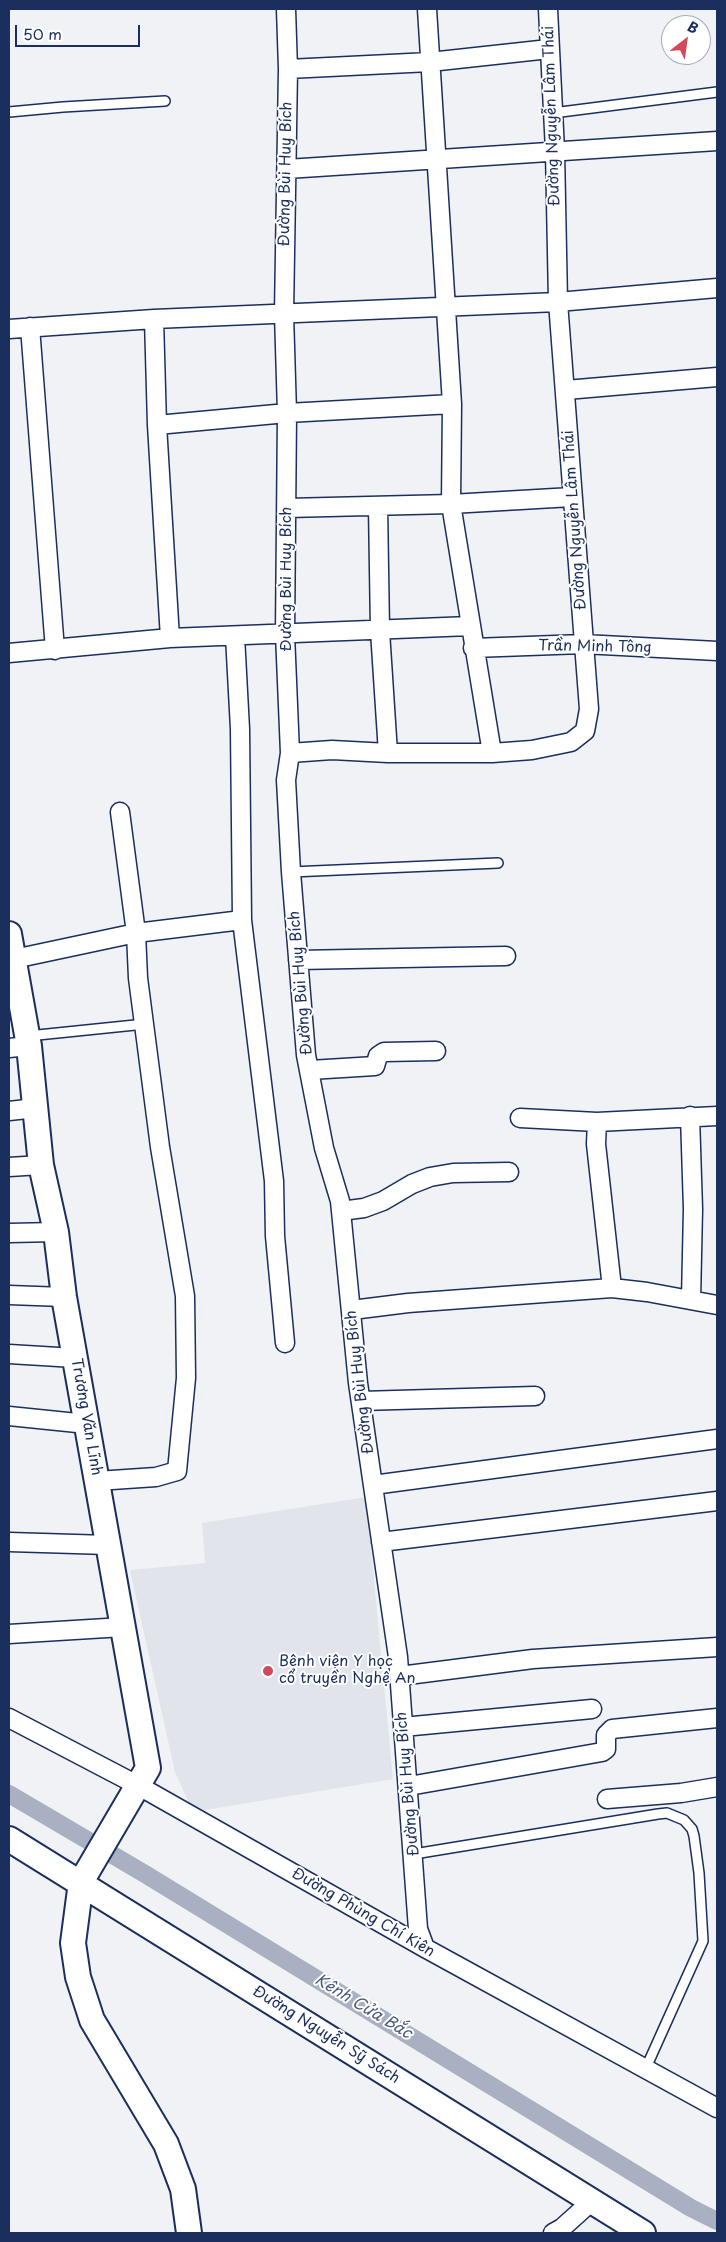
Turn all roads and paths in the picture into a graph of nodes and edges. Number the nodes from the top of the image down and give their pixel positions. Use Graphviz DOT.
graph roads {
  1 [pos="286,9"];
  2 [pos="427,9"];
  3 [pos="548,9"];
  4 [pos="549,49"];
  5 [pos="430,62"];
  6 [pos="288,69"];
  7 [pos="717,92"];
  8 [pos="165,101"];
  9 [pos="9,112"];
  10 [pos="553,113"];
  11 [pos="717,141"];
  12 [pos="555,151"];
  13 [pos="436,160"];
  14 [pos="287,169"];
  15 [pos="717,288"];
  16 [pos="558,302"];
  17 [pos="445,305"];
  18 [pos="284,314"];
  19 [pos="154,319"];
  20 [pos="30,327"];
  21 [pos="9,328"];
  22 [pos="717,377"];
  23 [pos="566,390"];
  24 [pos="452,404"];
  25 [pos="287,413"];
  26 [pos="157,425"];
  27 [pos="572,497"];
  28 [pos="451,504"];
  29 [pos="378,506"];
  30 [pos="287,508"];
  31 [pos="470,626"];
  32 [pos="380,631"];
  33 [pos="285,634"];
  34 [pos="235,636"];
  35 [pos="170,638"];
  36 [pos="583,644"];
  37 [pos="473,648"];
  38 [pos="55,650"];
  39 [pos="717,651"];
  40 [pos="9,653"];
  41 [pos="290,753"];
  42 [pos="388,753"];
  43 [pos="492,753"];
  44 [pos="120,812"];
  45 [pos="498,863"];
  46 [pos="291,872"];
  47 [pos="242,920"];
  48 [pos="136,932"];
  49 [pos="9,934"];
  50 [pos="506,956"];
  51 [pos="14,959"];
  52 [pos="298,960"];
  53 [pos="145,1024"];
  54 [pos="22,1044"];
  55 [pos="436,1051"];
  56 [pos="310,1070"];
  57 [pos="36,1108"];
  58 [pos="9,1111"];
  59 [pos="690,1116"];
  60 [pos="717,1116"];
  61 [pos="520,1118"];
  62 [pos="597,1122"];
  63 [pos="41,1164"];
  64 [pos="9,1167"];
  65 [pos="509,1172"];
  66 [pos="341,1211"];
  67 [pos="56,1232"];
  68 [pos="9,1233"];
  69 [pos="612,1288"];
  70 [pos="9,1295"];
  71 [pos="64,1297"];
  72 [pos="690,1300"];
  73 [pos="717,1306"];
  74 [pos="352,1310"];
  75 [pos="285,1343"];
  76 [pos="9,1354"];
  77 [pos="75,1358"];
  78 [pos="535,1396"];
  79 [pos="361,1401"];
  80 [pos="9,1416"];
  81 [pos="87,1424"];
  82 [pos="717,1439"];
  83 [pos="97,1481"];
  84 [pos="373,1485"];
  85 [pos="717,1501"];
  86 [pos="9,1542"];
  87 [pos="381,1542"];
  88 [pos="108,1545"];
  89 [pos="123,1626"];
  90 [pos="9,1634"];
  91 [pos="717,1647"];
  92 [pos="400,1676"];
  93 [pos="592,1709"];
  94 [pos="9,1718"];
  95 [pos="717,1718"];
  96 [pos="403,1727"];
  97 [pos="140,1786"];
  98 [pos="409,1786"];
  99 [pos="717,1787"];
  100 [pos="607,1799"];
  101 [pos="9,1839"];
  102 [pos="414,1854"];
  103 [pos="83,1878"];
  104 [pos="425,1948"];
  105 [pos="646,2070"];
  106 [pos="717,2108"];
  107 [pos="592,2201"];
  108 [pos="189,2233"];
  109 [pos="553,2233"];
  110 [pos="644,2233"];
  1 -- 6 [label="street, Đường Bùi Huy Bích"];
  2 -- 5 [label="street"];
  3 -- 4 [label="street, Đường Nguyễn Lâm Thái"];
  4 -- 5 [label="street"];
  4 -- 10 [label="street, Đường Nguyễn Lâm Thái"];
  5 -- 6 [label="street"];
  5 -- 13 [label="street"];
  6 -- 14 [label="street, Đường Bùi Huy Bích"];
  7 -- 10 [label="lane"];
  8 -- 9 [label="lane"];
  10 -- 12 [label="street, Đường Nguyễn Lâm Thái"];
  11 -- 12 [label="street"];
  12 -- 13 [label="street"];
  12 -- 16 [label="street, Đường Nguyễn Lâm Thái"];
  13 -- 14 [label="street"];
  13 -- 17 [label="street"];
  14 -- 18 [label="street, Đường Bùi Huy Bích"];
  15 -- 16 [label="street"];
  16 -- 17 [label="street"];
  16 -- 23 [label="street, Đường Nguyễn Lâm Thái"];
  17 -- 18 [label="street"];
  17 -- 24 [label="street"];
  18 -- 19 [label="street"];
  18 -- 25 [label="street, Đường Bùi Huy Bích"];
  19 -- 20 [label="street"];
  19 -- 26 [label="street"];
  20 -- 21 [label="street"];
  20 -- 38 [label="street"];
  22 -- 23 [label="street"];
  23 -- 27 [label="street, Đường Nguyễn Lâm Thái"];
  24 -- 25 [label="street"];
  24 -- 28 [label="street"];
  25 -- 26 [label="street"];
  25 -- 30 [label="street, Đường Bùi Huy Bích"];
  26 -- 35 [label="street"];
  27 -- 28 [label="street"];
  27 -- 36 [label="street, Đường Nguyễn Lâm Thái"];
  28 -- 29 [label="street"];
  28 -- 31 [label="street"];
  29 -- 30 [label="street"];
  29 -- 32 [label="street"];
  30 -- 33 [label="street, Đường Bùi Huy Bích"];
  31 -- 32 [label="street"];
  31 -- 37 [label="street"];
  32 -- 33 [label="street"];
  32 -- 42 [label="street"];
  33 -- 34 [label="street"];
  33 -- 41 [label="street, Đường Bùi Huy Bích"];
  34 -- 35 [label="street"];
  34 -- 47 [label="street"];
  35 -- 38 [label="street"];
  36 -- 37 [label="street, Trần Minh Tông"];
  36 -- 39 [label="street, Trần Minh Tông"];
  36 -- 43 [label="street, Đường Nguyễn Lâm Thái"];
  37 -- 43 [label="street"];
  38 -- 40 [label="street"];
  41 -- 42 [label="street, Đường Nguyễn Lâm Thái"];
  41 -- 46 [label="street, Đường Bùi Huy Bích"];
  42 -- 43 [label="street, Đường Nguyễn Lâm Thái"];
  44 -- 48 [label="street"];
  45 -- 46 [label="lane"];
  46 -- 52 [label="street, Đường Bùi Huy Bích"];
  47 -- 48 [label="street"];
  47 -- 75 [label="street"];
  48 -- 51 [label="street"];
  48 -- 53 [label="street"];
  49 -- 51 [label="street, Trương Văn Lĩnh"];
  50 -- 52 [label="street"];
  51 -- 54 [label="street, Trương Văn Lĩnh"];
  52 -- 56 [label="street, Đường Bùi Huy Bích"];
  53 -- 54 [label="lane"];
  53 -- 83 [label="street"];
  54 -- 57 [label="street, Trương Văn Lĩnh"];
  55 -- 56 [label="street"];
  56 -- 66 [label="street, Đường Bùi Huy Bích"];
  57 -- 58 [label="street"];
  57 -- 63 [label="street, Trương Văn Lĩnh"];
  59 -- 60 [label="street"];
  59 -- 62 [label="street"];
  59 -- 72 [label="street"];
  61 -- 62 [label="street"];
  62 -- 69 [label="street"];
  63 -- 64 [label="street"];
  63 -- 67 [label="street, Trương Văn Lĩnh"];
  65 -- 66 [label="street"];
  66 -- 74 [label="street, Đường Bùi Huy Bích"];
  67 -- 68 [label="street"];
  67 -- 71 [label="street, Trương Văn Lĩnh"];
  69 -- 72 [label="street"];
  69 -- 74 [label="street"];
  70 -- 71 [label="street"];
  71 -- 77 [label="street, Trương Văn Lĩnh"];
  72 -- 73 [label="street"];
  74 -- 79 [label="street, Đường Bùi Huy Bích"];
  76 -- 77 [label="street"];
  77 -- 81 [label="street, Trương Văn Lĩnh"];
  78 -- 79 [label="street"];
  79 -- 84 [label="street, Đường Bùi Huy Bích"];
  80 -- 81 [label="street"];
  81 -- 83 [label="street, Trương Văn Lĩnh"];
  82 -- 84 [label="street"];
  83 -- 88 [label="street, Trương Văn Lĩnh"];
  84 -- 87 [label="street, Đường Bùi Huy Bích"];
  85 -- 87 [label="street"];
  86 -- 88 [label="street"];
  87 -- 92 [label="street, Đường Bùi Huy Bích"];
  88 -- 89 [label="street, Trương Văn Lĩnh"];
  89 -- 90 [label="street"];
  89 -- 97 [label="street, Trương Văn Lĩnh"];
  91 -- 92 [label="street"];
  92 -- 96 [label="street, Đường Bùi Huy Bích"];
  93 -- 96 [label="street"];
  94 -- 97 [label="street, Đường Phùng Chí Kiên"];
  95 -- 98 [label="street"];
  96 -- 98 [label="street, Đường Bùi Huy Bích"];
  97 -- 103 [label="street, Trương Văn Lĩnh"];
  97 -- 104 [label="street, Đường Phùng Chí Kiên"];
  98 -- 102 [label="street, Đường Bùi Huy Bích"];
  99 -- 100 [label="street"];
  101 -- 103 [label="street, Đường Nguyễn Sỹ Sách"];
  102 -- 104 [label="street, Đường Bùi Huy Bích"];
  102 -- 105 [label="lane"];
  103 -- 107 [label="street, Đường Nguyễn Sỹ Sách"];
  103 -- 108 [label="street"];
  104 -- 105 [label="street, Đường Phùng Chí Kiên"];
  105 -- 106 [label="street, Đường Phùng Chí Kiên"];
  107 -- 109 [label="street"];
  107 -- 110 [label="street, Đường Nguyễn Sỹ Sách"];
}
